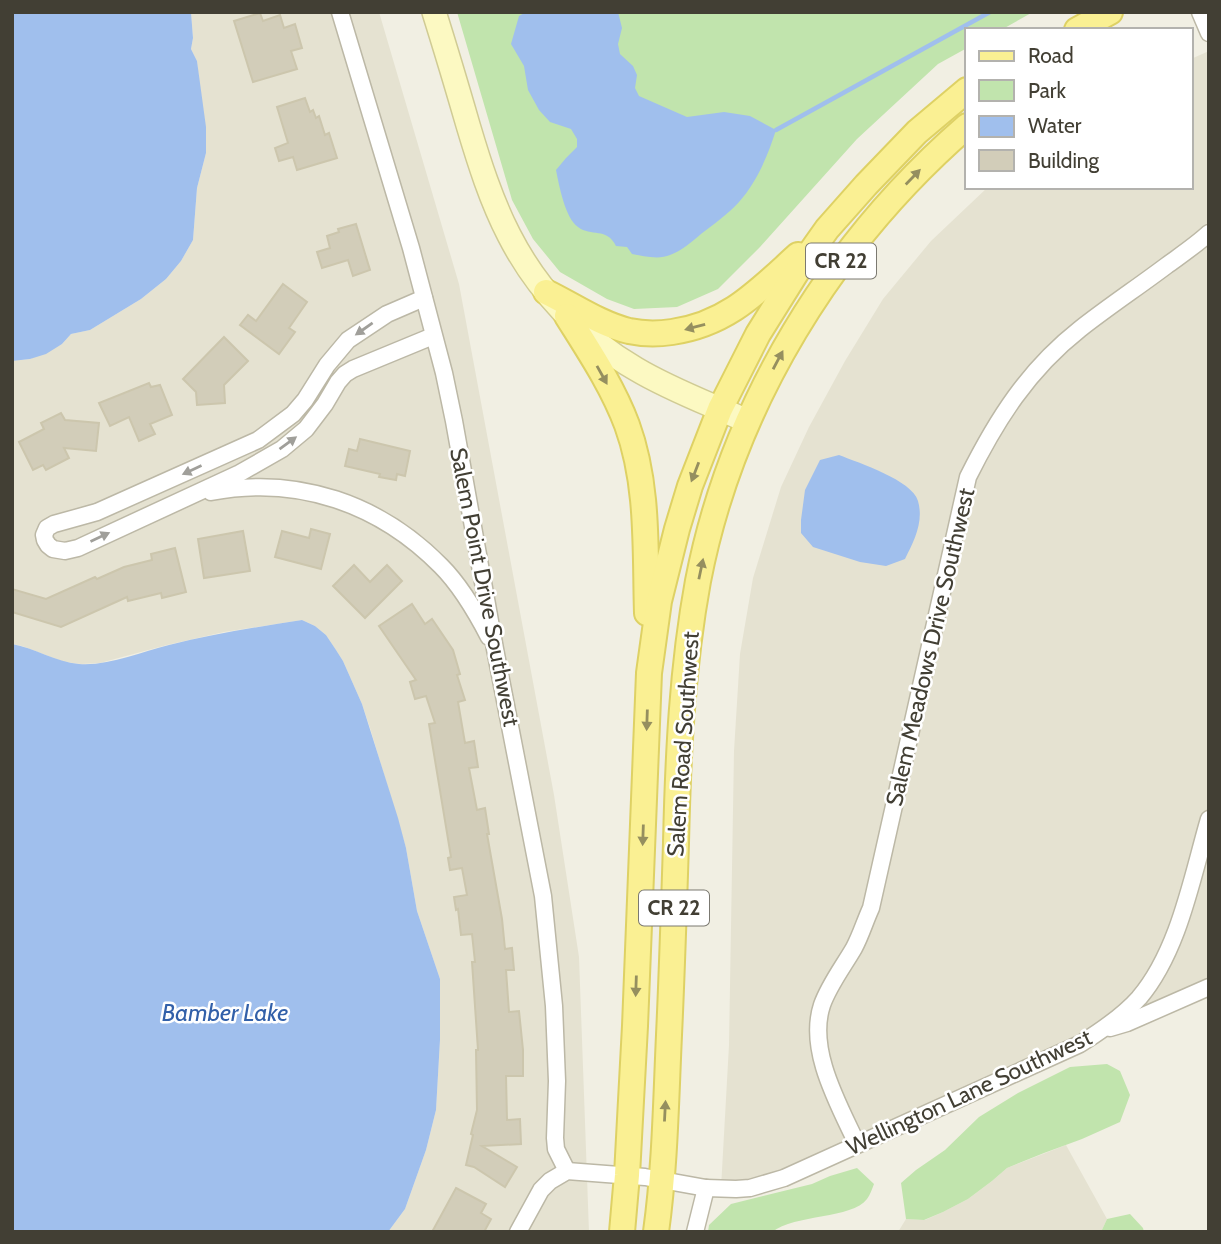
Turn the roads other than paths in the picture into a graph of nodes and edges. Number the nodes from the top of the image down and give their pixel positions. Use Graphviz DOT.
graph roads {
  1 [pos="340,12"];
  2 [pos="434,12"];
  3 [pos="1110,12"];
  4 [pos="1200,12"];
  5 [pos="1081,28"];
  6 [pos="1209,33"];
  7 [pos="965,92"];
  8 [pos="965,128"];
  9 [pos="827,229"];
  10 [pos="1209,233"];
  11 [pos="546,292"];
  12 [pos="424,298"];
  13 [pos="568,316"];
  14 [pos="433,336"];
  15 [pos="720,409"];
  16 [pos="747,421"];
  17 [pos="185,498"];
  18 [pos="495,649"];
  19 [pos="649,673"];
  20 [pos="1209,820"];
  21 [pos="1209,987"];
  22 [pos="1101,1031"];
  23 [pos="857,1144"];
  24 [pos="567,1171"];
  25 [pos="644,1177"];
  26 [pos="706,1188"];
  27 [pos="518,1232"];
  28 [pos="622,1232"];
  29 [pos="656,1232"];
  30 [pos="695,1232"];
  1 -- 12 [label="street, Salem Point Drive Southwest"];
  2 -- 11 [label="main road"];
  3 -- 5 [label="main road"];
  4 -- 6 [label="street"];
  7 -- 9 [label="main road, CR 22"];
  16 -- 8 [label="main road, CR 22, one-way"];
  9 -- 11 [label="main road, one-way"];
  9 -- 15 [label="main road, CR 22"];
  10 -- 23 [label="street, Salem Meadows Drive Southwest"];
  11 -- 13 [label="main road"];
  12 -- 14 [label="street, Salem Point Drive Southwest"];
  12 -- 17 [label="street, one-way"];
  13 -- 15 [label="main road"];
  13 -- 19 [label="main road, one-way"];
  17 -- 14 [label="street, one-way"];
  14 -- 18 [label="street, Salem Point Drive Southwest"];
  15 -- 16 [label="main road"];
  15 -- 19 [label="main road, Salem Road Southwest / CR 22, one-way"];
  25 -- 16 [label="main road, Salem Road Southwest / CR 22, one-way"];
  17 -- 18 [label="street"];
  18 -- 24 [label="street, Salem Point Drive Southwest"];
  19 -- 25 [label="main road, Salem Road Southwest / CR 22, one-way"];
  20 -- 22 [label="street, Wellington Lane Southwest"];
  21 -- 22 [label="street"];
  22 -- 23 [label="street, Wellington Lane Southwest"];
  23 -- 26 [label="street, Wellington Lane Southwest"];
  24 -- 25 [label="street"];
  24 -- 27 [label="street"];
  25 -- 26 [label="street, Wellington Lane Southwest"];
  25 -- 28 [label="main road, Salem Road Southwest / CR 22"];
  25 -- 29 [label="main road, Salem Road Southwest / CR 22"];
  26 -- 30 [label="street"];
}
